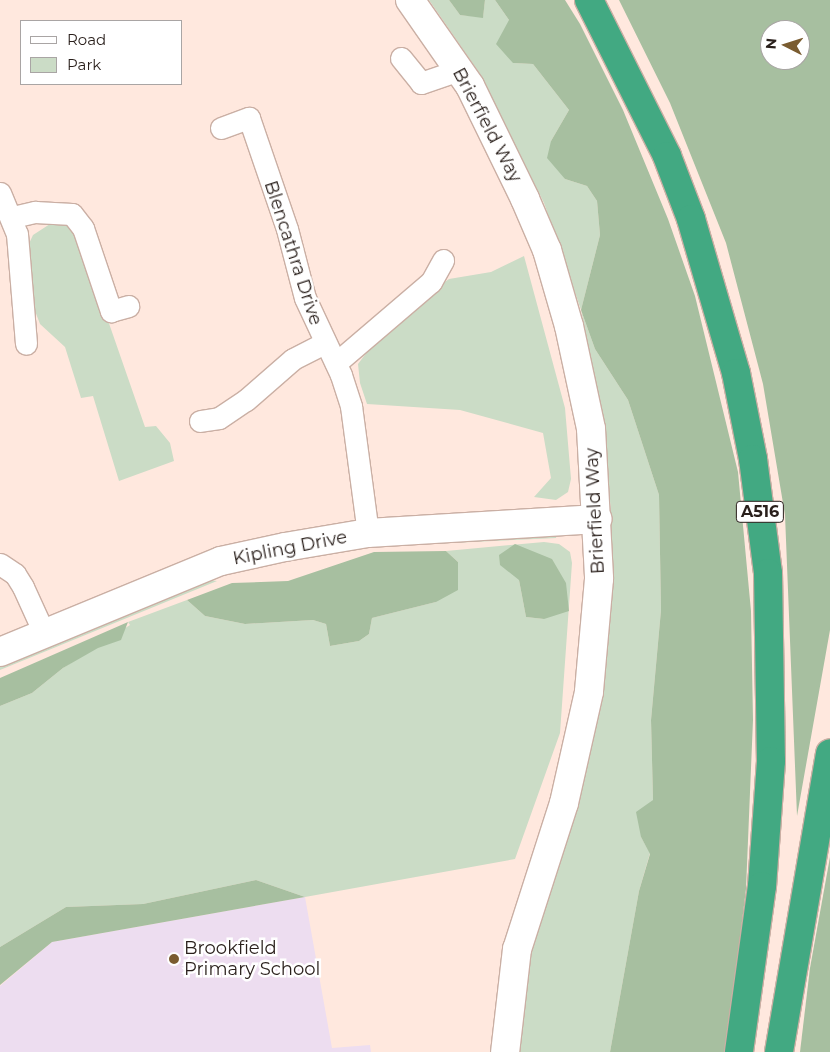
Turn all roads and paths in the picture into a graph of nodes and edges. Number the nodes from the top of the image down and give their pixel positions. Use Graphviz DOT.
graph roads {
  1 [pos="410,0"];
  2 [pos="589,0"];
  3 [pos="401,58"];
  4 [pos="459,70"];
  5 [pos="221,128"];
  6 [pos="0,193"];
  7 [pos="13,217"];
  8 [pos="443,260"];
  9 [pos="128,306"];
  10 [pos="324,343"];
  11 [pos="26,344"];
  12 [pos="336,363"];
  13 [pos="200,422"];
  14 [pos="598,519"];
  15 [pos="368,533"];
  16 [pos="0,564"];
  17 [pos="44,633"];
  18 [pos="0,652"];
  19 [pos="830,754"];
  20 [pos="505,1052"];
  21 [pos="739,1052"];
  22 [pos="779,1052"];
  1 -- 4 [label="street, Brierfield Way"];
  2 -- 21 [label="highway, A516"];
  3 -- 4 [label="street"];
  4 -- 14 [label="street, Brierfield Way"];
  5 -- 10 [label="street, Blencathra Drive"];
  6 -- 7 [label="street"];
  7 -- 9 [label="street"];
  7 -- 11 [label="street"];
  8 -- 12 [label="street"];
  10 -- 12 [label="street, Blencathra Drive"];
  10 -- 13 [label="street"];
  12 -- 15 [label="street, Blencathra Drive"];
  14 -- 15 [label="street, Kipling Drive"];
  14 -- 20 [label="street, Brierfield Way"];
  15 -- 17 [label="street, Kipling Drive"];
  16 -- 17 [label="street"];
  17 -- 18 [label="street, Kipling Drive"];
  19 -- 22 [label="highway"];
}
